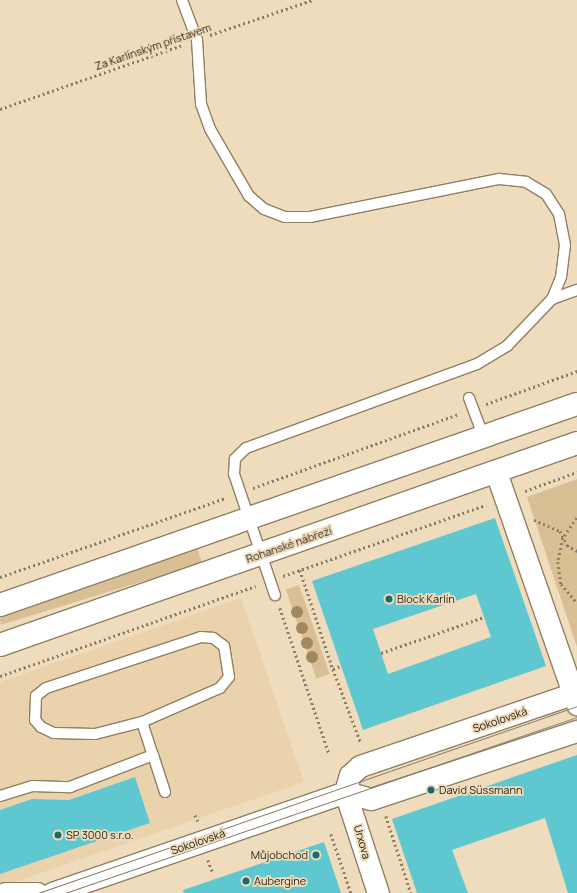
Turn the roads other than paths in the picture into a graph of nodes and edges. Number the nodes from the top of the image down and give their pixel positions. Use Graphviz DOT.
graph roads {
  1 [pos="182,0"];
  2 [pos="577,290"];
  3 [pos="552,299"];
  4 [pos="469,398"];
  5 [pos="577,404"];
  6 [pos="484,438"];
  7 [pos="577,443"];
  8 [pos="496,472"];
  9 [pos="250,520"];
  10 [pos="262,554"];
  11 [pos="276,595"];
  12 [pos="0,605"];
  13 [pos="0,645"];
  14 [pos="576,697"];
  15 [pos="142,722"];
  16 [pos="577,731"];
  17 [pos="153,755"];
  18 [pos="165,792"];
  19 [pos="346,792"];
  20 [pos="0,796"];
  21 [pos="5,893"];
  22 [pos="38,893"];
  23 [pos="52,893"];
  24 [pos="378,893"];
  1 -- 3 [label="lane"];
  2 -- 3 [label="lane"];
  3 -- 9 [label="lane"];
  4 -- 6 [label="lane"];
  5 -- 6 [label="main road"];
  6 -- 9 [label="main road"];
  7 -- 8 [label="main road, Rohanské nábřeží"];
  8 -- 10 [label="main road, Rohanské nábřeží"];
  8 -- 14 [label="street"];
  9 -- 10 [label="lane"];
  9 -- 12 [label="main road"];
  10 -- 11 [label="lane"];
  10 -- 13 [label="main road, Rohanské nábřeží"];
  14 -- 19 [label="street, Sokolovská"];
  15 -- 15 [label="lane"];
  15 -- 17 [label="lane"];
  16 -- 19 [label="street"];
  17 -- 18 [label="lane"];
  17 -- 20 [label="lane"];
  19 -- 23 [label="street, Sokolovská"];
  19 -- 24 [label="street, Urxova"];
  21 -- 22 [label="street"];
}
